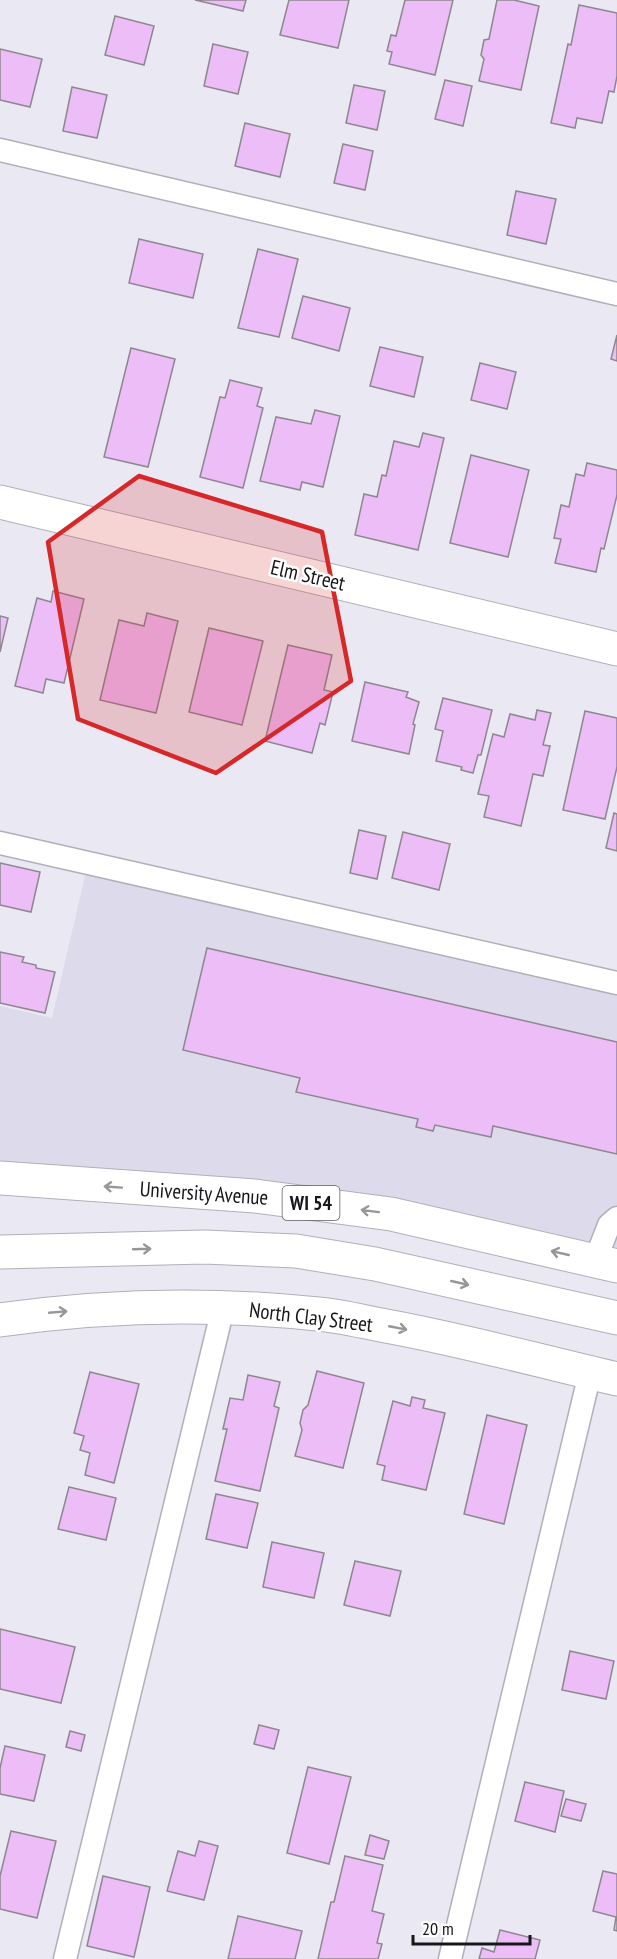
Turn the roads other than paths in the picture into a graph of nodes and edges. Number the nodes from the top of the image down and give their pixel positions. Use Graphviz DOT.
graph roads {
  1 [pos="0,150"];
  2 [pos="617,294"];
  3 [pos="0,502"];
  4 [pos="617,649"];
  5 [pos="0,843"];
  6 [pos="617,983"];
  7 [pos="0,1178"];
  8 [pos="617,1218"];
  9 [pos="0,1252"];
  10 [pos="606,1264"];
  11 [pos="223,1308"];
  12 [pos="617,1318"];
  13 [pos="0,1320"];
  14 [pos="604,1376"];
  15 [pos="65,1959"];
  16 [pos="450,1959"];
  1 -- 2 [label="lane"];
  3 -- 4 [label="street, Elm Street"];
  5 -- 6 [label="lane"];
  10 -- 7 [label="street, University Avenue / WI 54, one-way"];
  8 -- 10 [label="lane"];
  9 -- 12 [label="street, WI 54, one-way"];
  13 -- 11 [label="street, North Clay Street, one-way"];
  11 -- 14 [label="street, North Clay Street, one-way"];
  11 -- 15 [label="lane"];
  14 -- 16 [label="lane"];
}
